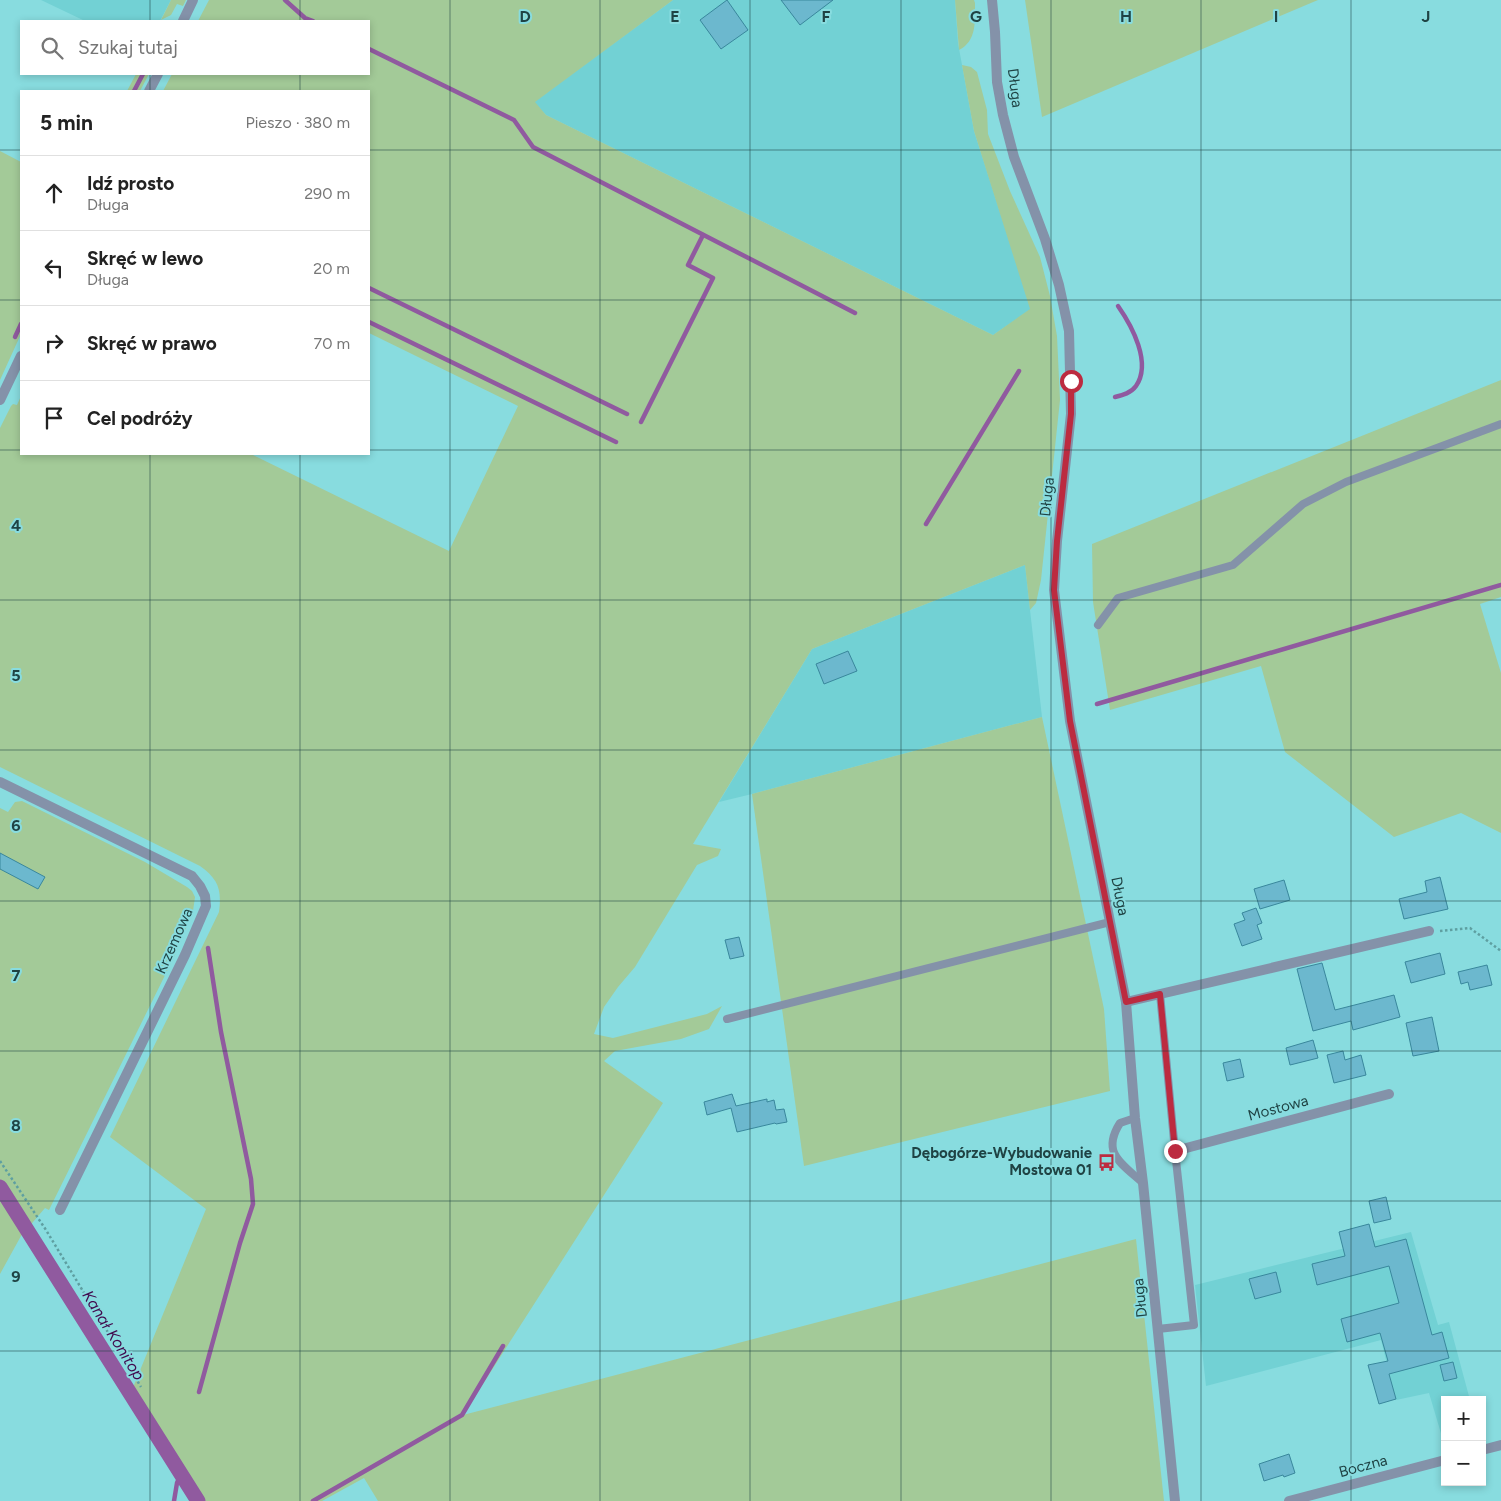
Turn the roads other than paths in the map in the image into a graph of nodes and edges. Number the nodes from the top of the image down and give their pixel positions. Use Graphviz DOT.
graph roads {
  1 [pos="193,0"];
  2 [pos="992,0"];
  3 [pos="183,20"];
  4 [pos="157,75"];
  5 [pos="150,90"];
  6 [pos="20,358"];
  7 [pos="0,400"];
  8 [pos="1501,424"];
  9 [pos="1098,625"];
  10 [pos="0,782"];
  11 [pos="1110,922"];
  12 [pos="1429,931"];
  13 [pos="1160,994"];
  14 [pos="1126,1002"];
  15 [pos="727,1018"];
  16 [pos="1389,1094"];
  17 [pos="1135,1118"];
  18 [pos="1175,1151"];
  19 [pos="1143,1183"];
  20 [pos="60,1210"];
  21 [pos="1158,1329"];
  22 [pos="1501,1445"];
  23 [pos="1486,1449"];
  24 [pos="1441,1461"];
  25 [pos="1175,1501"];
  26 [pos="1289,1501"];
  1 -- 3 [label="street"];
  2 -- 11 [label="street, Długa"];
  4 -- 5 [label="street"];
  6 -- 7 [label="street"];
  8 -- 9 [label="lane"];
  10 -- 20 [label="street, Krzemowa"];
  11 -- 14 [label="street, Długa"];
  11 -- 15 [label="lane"];
  12 -- 13 [label="street"];
  13 -- 14 [label="street"];
  13 -- 18 [label="lane"];
  14 -- 17 [label="street, Długa"];
  16 -- 18 [label="street, Mostowa"];
  17 -- 19 [label="street, Długa"];
  17 -- 19 [label="lane"];
  18 -- 21 [label="lane"];
  19 -- 21 [label="street, Długa"];
  21 -- 25 [label="street, Długa"];
  22 -- 23 [label="street"];
  24 -- 26 [label="street, Boczna"];
}
